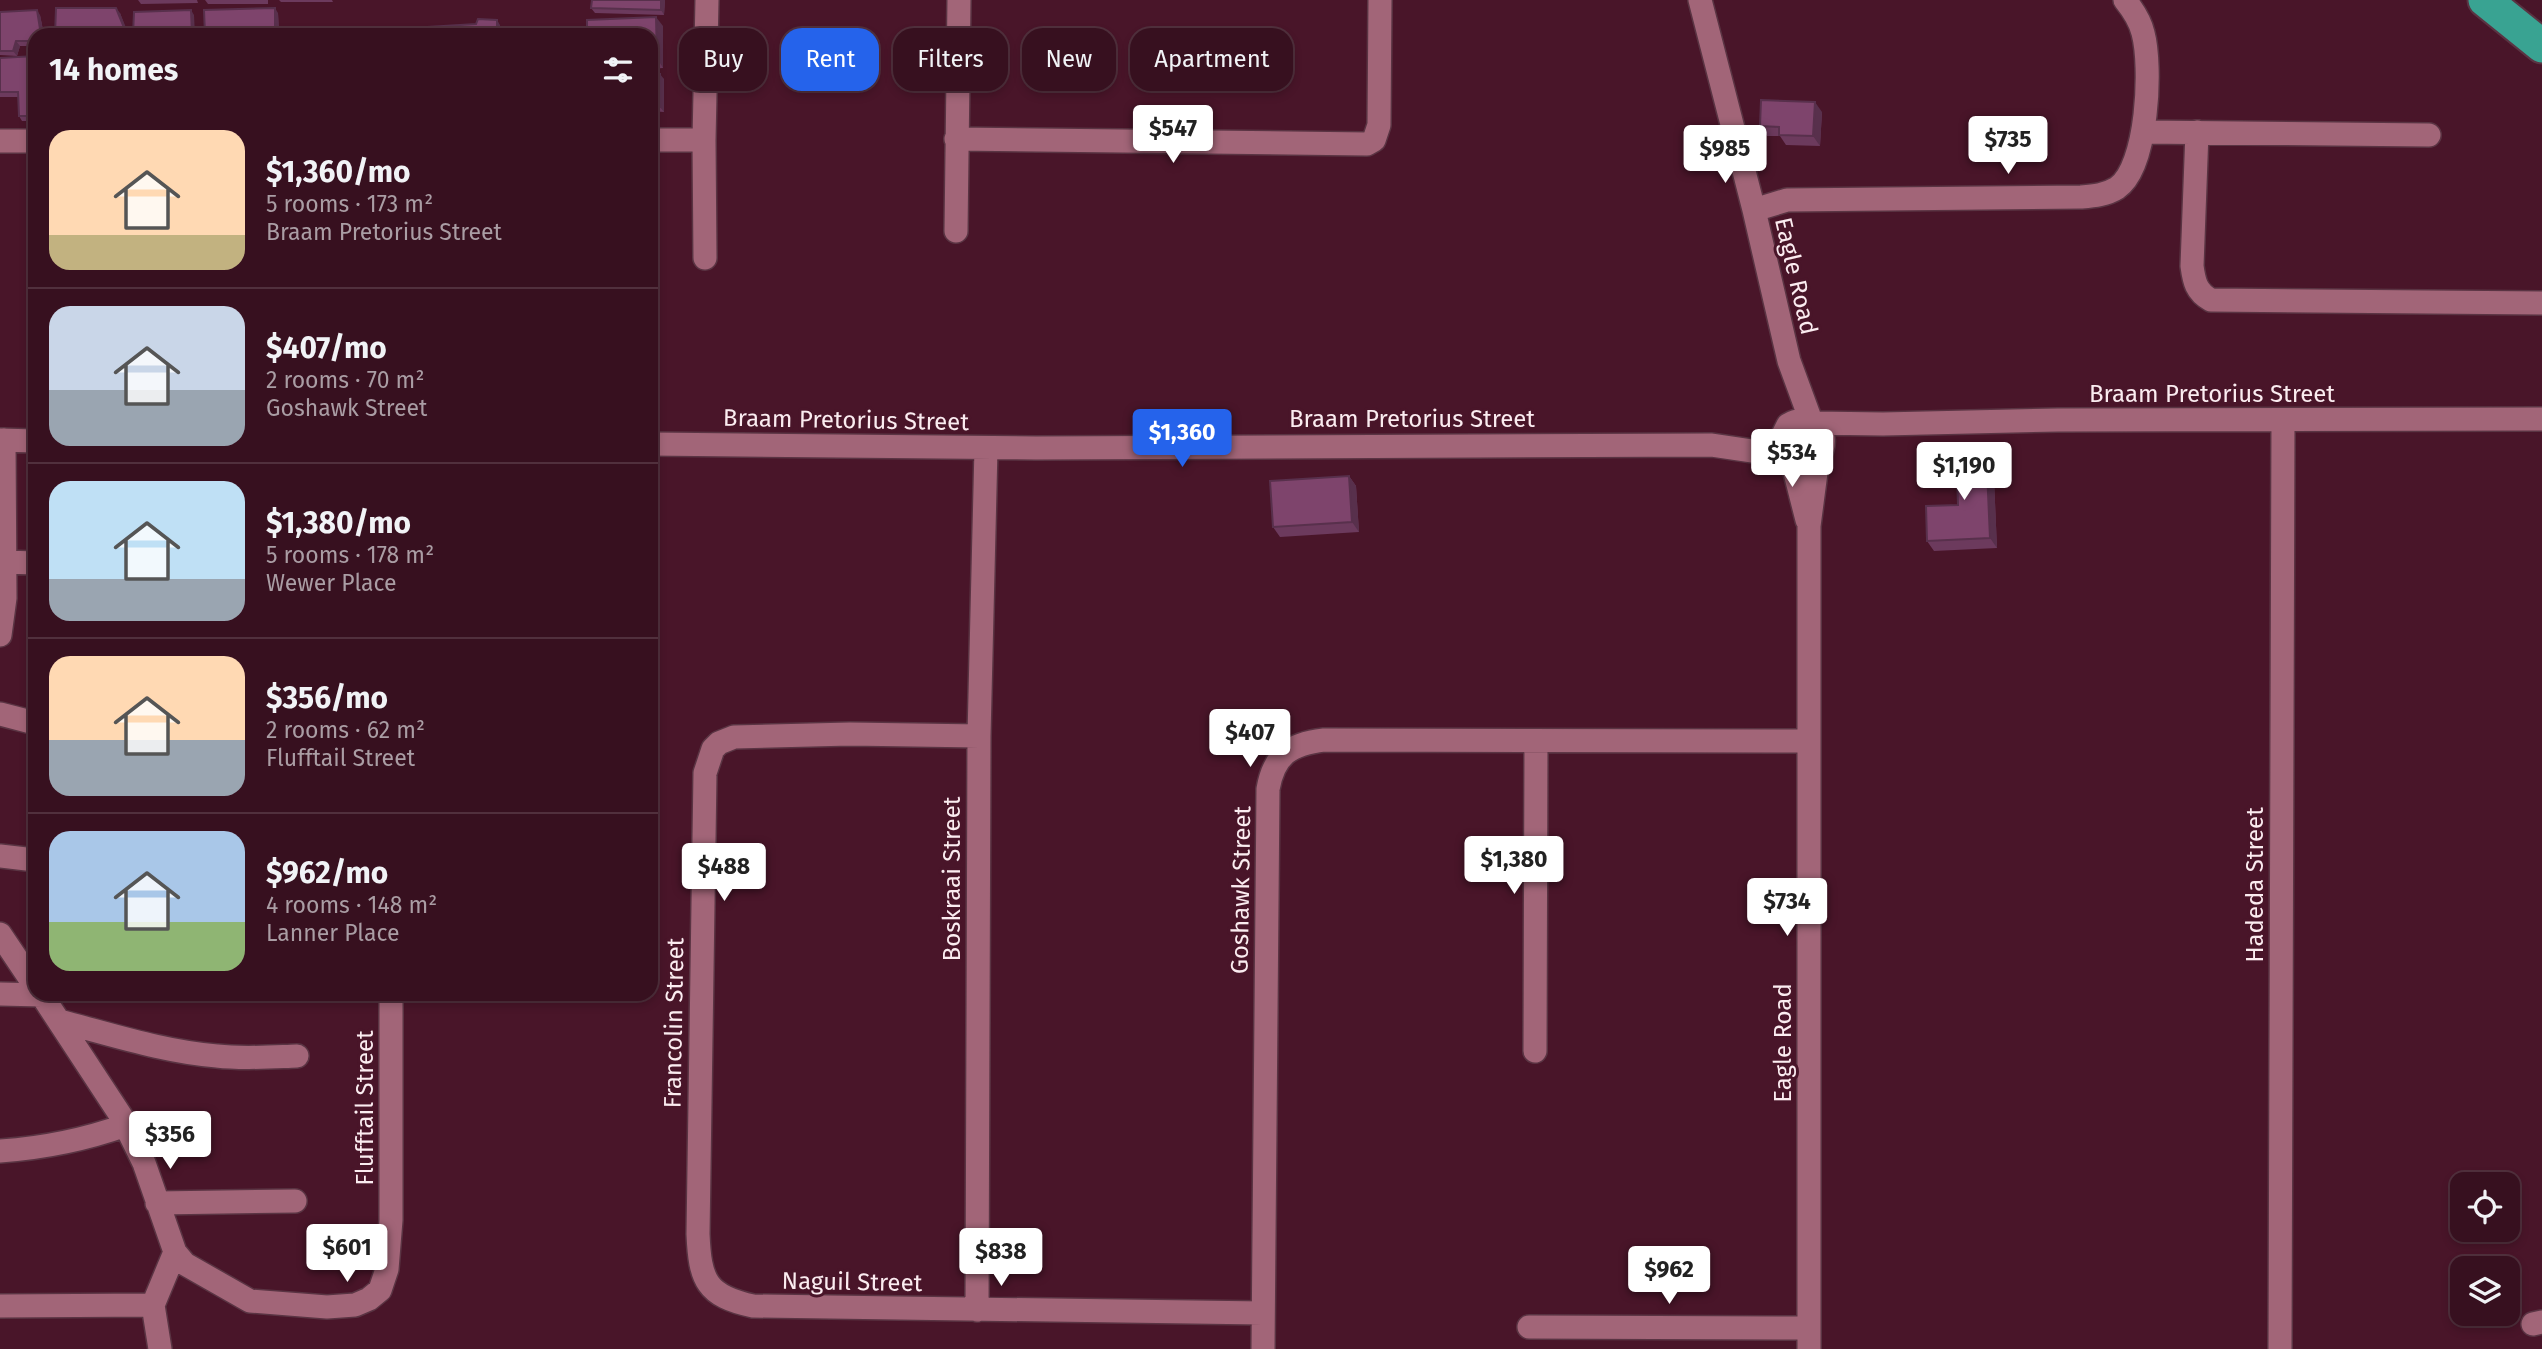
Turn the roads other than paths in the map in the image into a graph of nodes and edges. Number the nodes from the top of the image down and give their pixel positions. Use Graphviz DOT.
graph roads {
  1 [pos="707,0"];
  2 [pos="959,0"];
  3 [pos="1381,0"];
  4 [pos="1700,0"];
  5 [pos="2125,0"];
  6 [pos="2485,0"];
  7 [pos="2542,46"];
  8 [pos="2143,132"];
  9 [pos="2197,132"];
  10 [pos="2429,135"];
  11 [pos="956,139"];
  12 [pos="658,140"];
  13 [pos="704,140"];
  14 [pos="0,141"];
  15 [pos="28,141"];
  16 [pos="1754,209"];
  17 [pos="956,230"];
  18 [pos="705,258"];
  19 [pos="2542,303"];
  20 [pos="1789,361"];
  21 [pos="2542,419"];
  22 [pos="2283,420"];
  23 [pos="1813,422"];
  24 [pos="1882,424"];
  25 [pos="1785,428"];
  26 [pos="2,440"];
  27 [pos="28,441"];
  28 [pos="658,444"];
  29 [pos="1712,445"];
  30 [pos="986,448"];
  31 [pos="1820,453"];
  32 [pos="1789,458"];
  33 [pos="1809,526"];
  34 [pos="5,562"];
  35 [pos="28,563"];
  36 [pos="0,635"];
  37 [pos="0,714"];
  38 [pos="28,721"];
  39 [pos="979,736"];
  40 [pos="1809,741"];
  41 [pos="1536,742"];
  42 [pos="0,856"];
  43 [pos="28,859"];
  44 [pos="0,934"];
  45 [pos="28,976"];
  46 [pos="28,993"];
  47 [pos="0,994"];
  48 [pos="45,1001"];
  49 [pos="391,1001"];
  50 [pos="59,1021"];
  51 [pos="1535,1051"];
  52 [pos="297,1056"];
  53 [pos="126,1125"];
  54 [pos="0,1151"];
  55 [pos="295,1201"];
  56 [pos="157,1203"];
  57 [pos="175,1252"];
  58 [pos="734,1302"];
  59 [pos="153,1305"];
  60 [pos="0,1306"];
  61 [pos="977,1310"];
  62 [pos="1263,1313"];
  63 [pos="1529,1327"];
  64 [pos="1809,1339"];
  65 [pos="160,1349"];
  66 [pos="1263,1349"];
  67 [pos="2280,1349"];
  1 -- 13 [label="street"];
  2 -- 11 [label="street"];
  3 -- 11 [label="street"];
  4 -- 16 [label="street, Eagle Road"];
  5 -- 8 [label="street"];
  6 -- 7 [label="highway"];
  8 -- 9 [label="street"];
  8 -- 16 [label="street"];
  9 -- 10 [label="street"];
  9 -- 19 [label="street"];
  11 -- 17 [label="street"];
  12 -- 13 [label="street"];
  13 -- 18 [label="street"];
  14 -- 15 [label="street"];
  16 -- 20 [label="street, Eagle Road"];
  20 -- 23 [label="street, Eagle Road"];
  20 -- 25 [label="street, Eagle Road"];
  21 -- 22 [label="street, Braam Pretorius Street"];
  22 -- 24 [label="street, Braam Pretorius Street"];
  22 -- 67 [label="street, Hadeda Street"];
  23 -- 24 [label="street, Braam Pretorius Street"];
  23 -- 25 [label="street"];
  23 -- 31 [label="street"];
  24 -- 31 [label="street, Braam Pretorius Street"];
  25 -- 29 [label="street, Braam Pretorius Street"];
  25 -- 32 [label="street"];
  26 -- 27 [label="street"];
  26 -- 34 [label="street"];
  28 -- 30 [label="street, Braam Pretorius Street"];
  29 -- 30 [label="street, Braam Pretorius Street"];
  29 -- 32 [label="street, Braam Pretorius Street"];
  30 -- 39 [label="street, Boskraai Street"];
  31 -- 32 [label="street"];
  31 -- 33 [label="street, Eagle Road"];
  32 -- 33 [label="street, Eagle Road"];
  33 -- 40 [label="street, Eagle Road"];
  34 -- 35 [label="street"];
  34 -- 36 [label="street"];
  37 -- 38 [label="street"];
  39 -- 58 [label="street, Francolin Street"];
  39 -- 61 [label="street, Boskraai Street"];
  40 -- 41 [label="street, Goshawk Street"];
  40 -- 64 [label="street, Eagle Road"];
  41 -- 51 [label="street"];
  41 -- 62 [label="street, Goshawk Street"];
  42 -- 43 [label="street"];
  44 -- 45 [label="street, Flufftail Street"];
  46 -- 47 [label="street"];
  48 -- 50 [label="street, Flufftail Street"];
  49 -- 57 [label="street, Flufftail Street"];
  50 -- 52 [label="street"];
  50 -- 53 [label="street, Flufftail Street"];
  53 -- 54 [label="street"];
  53 -- 56 [label="street, Flufftail Street"];
  55 -- 56 [label="street"];
  56 -- 57 [label="street, Flufftail Street"];
  57 -- 59 [label="street"];
  58 -- 61 [label="street, Naguil Street"];
  59 -- 60 [label="street"];
  59 -- 65 [label="street"];
  61 -- 62 [label="street, Naguil Street"];
  62 -- 66 [label="street, Goshawk Street"];
  63 -- 64 [label="street"];
}
